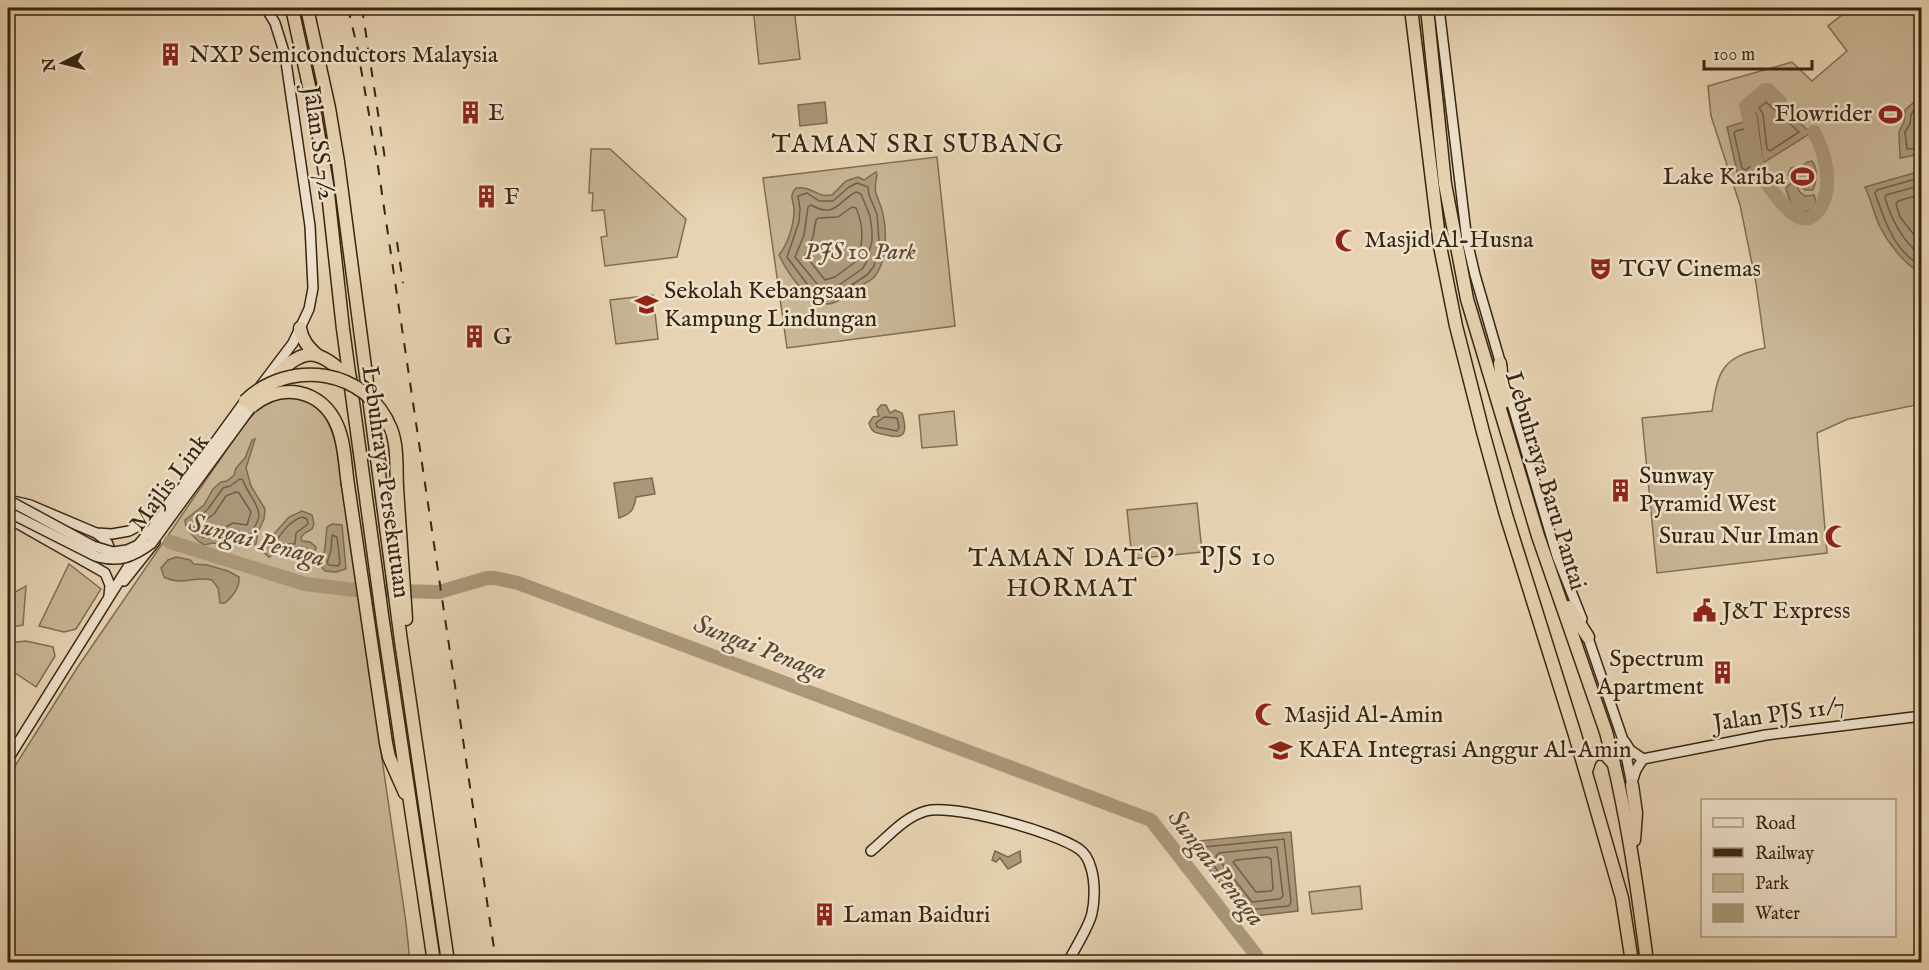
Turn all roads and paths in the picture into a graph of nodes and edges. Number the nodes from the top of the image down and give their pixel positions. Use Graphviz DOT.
graph roads {
  1 [pos="266,8"];
  2 [pos="292,8"];
  3 [pos="307,8"];
  4 [pos="1411,8"];
  5 [pos="1427,8"];
  6 [pos="1439,8"];
  7 [pos="300,328"];
  8 [pos="317,355"];
  9 [pos="1500,363"];
  10 [pos="280,372"];
  11 [pos="350,378"];
  12 [pos="248,403"];
  13 [pos="1506,424"];
  14 [pos="182,491"];
  15 [pos="8,500"];
  16 [pos="8,512"];
  17 [pos="8,519"];
  18 [pos="96,533"];
  19 [pos="74,554"];
  20 [pos="1557,596"];
  21 [pos="109,598"];
  22 [pos="1588,637"];
  23 [pos="401,641"];
  24 [pos="1922,716"];
  25 [pos="1623,740"];
  26 [pos="8,759"];
  27 [pos="1643,759"];
  28 [pos="1614,764"];
  29 [pos="1586,771"];
  30 [pos="1632,785"];
  31 [pos="412,808"];
  32 [pos="872,852"];
  33 [pos="1632,856"];
  34 [pos="434,963"];
  35 [pos="448,963"];
  36 [pos="1068,963"];
  37 [pos="1632,963"];
  38 [pos="1647,963"];
  1 -- 7 [label="street, Jalan SS 7/2"];
  2 -- 11 [label="highway, Lebuhraya Persekutuan"];
  3 -- 23 [label="highway, Lebuhraya Persekutuan"];
  4 -- 29 [label="highway, Lebuhraya Baru Pantai"];
  5 -- 13 [label="highway, Lebuhraya Baru Pantai"];
  6 -- 9 [label="street"];
  7 -- 8 [label="highway"];
  7 -- 14 [label="street, Jalan SS 7/2"];
  8 -- 10 [label="highway"];
  8 -- 11 [label="highway"];
  9 -- 13 [label="highway"];
  9 -- 22 [label="street"];
  10 -- 21 [label="street"];
  11 -- 31 [label="highway, Lebuhraya Persekutuan"];
  12 -- 15 [label="street, Majlis Link, bridge"];
  12 -- 16 [label="street, Majlis Link, bridge"];
  12 -- 23 [label="highway, bridge"];
  12 -- 31 [label="highway, bridge"];
  13 -- 20 [label="highway, Lebuhraya Baru Pantai"];
  14 -- 18 [label="street"];
  14 -- 21 [label="street"];
  15 -- 18 [label="street"];
  17 -- 19 [label="street"];
  18 -- 19 [label="street"];
  19 -- 21 [label="street"];
  20 -- 22 [label="highway"];
  20 -- 28 [label="highway, Lebuhraya Baru Pantai"];
  21 -- 26 [label="street"];
  22 -- 25 [label="street"];
  23 -- 35 [label="highway, Lebuhraya Persekutuan"];
  24 -- 27 [label="street, Jalan PJS 11/7"];
  25 -- 27 [label="street"];
  25 -- 30 [label="street"];
  27 -- 30 [label="street"];
  28 -- 29 [label="highway"];
  28 -- 33 [label="highway, Lebuhraya Baru Pantai"];
  29 -- 37 [label="highway, Lebuhraya Baru Pantai"];
  30 -- 33 [label="highway"];
  31 -- 34 [label="highway, Lebuhraya Persekutuan"];
  32 -- 36 [label="street"];
  33 -- 38 [label="highway, Lebuhraya Baru Pantai"];
}
